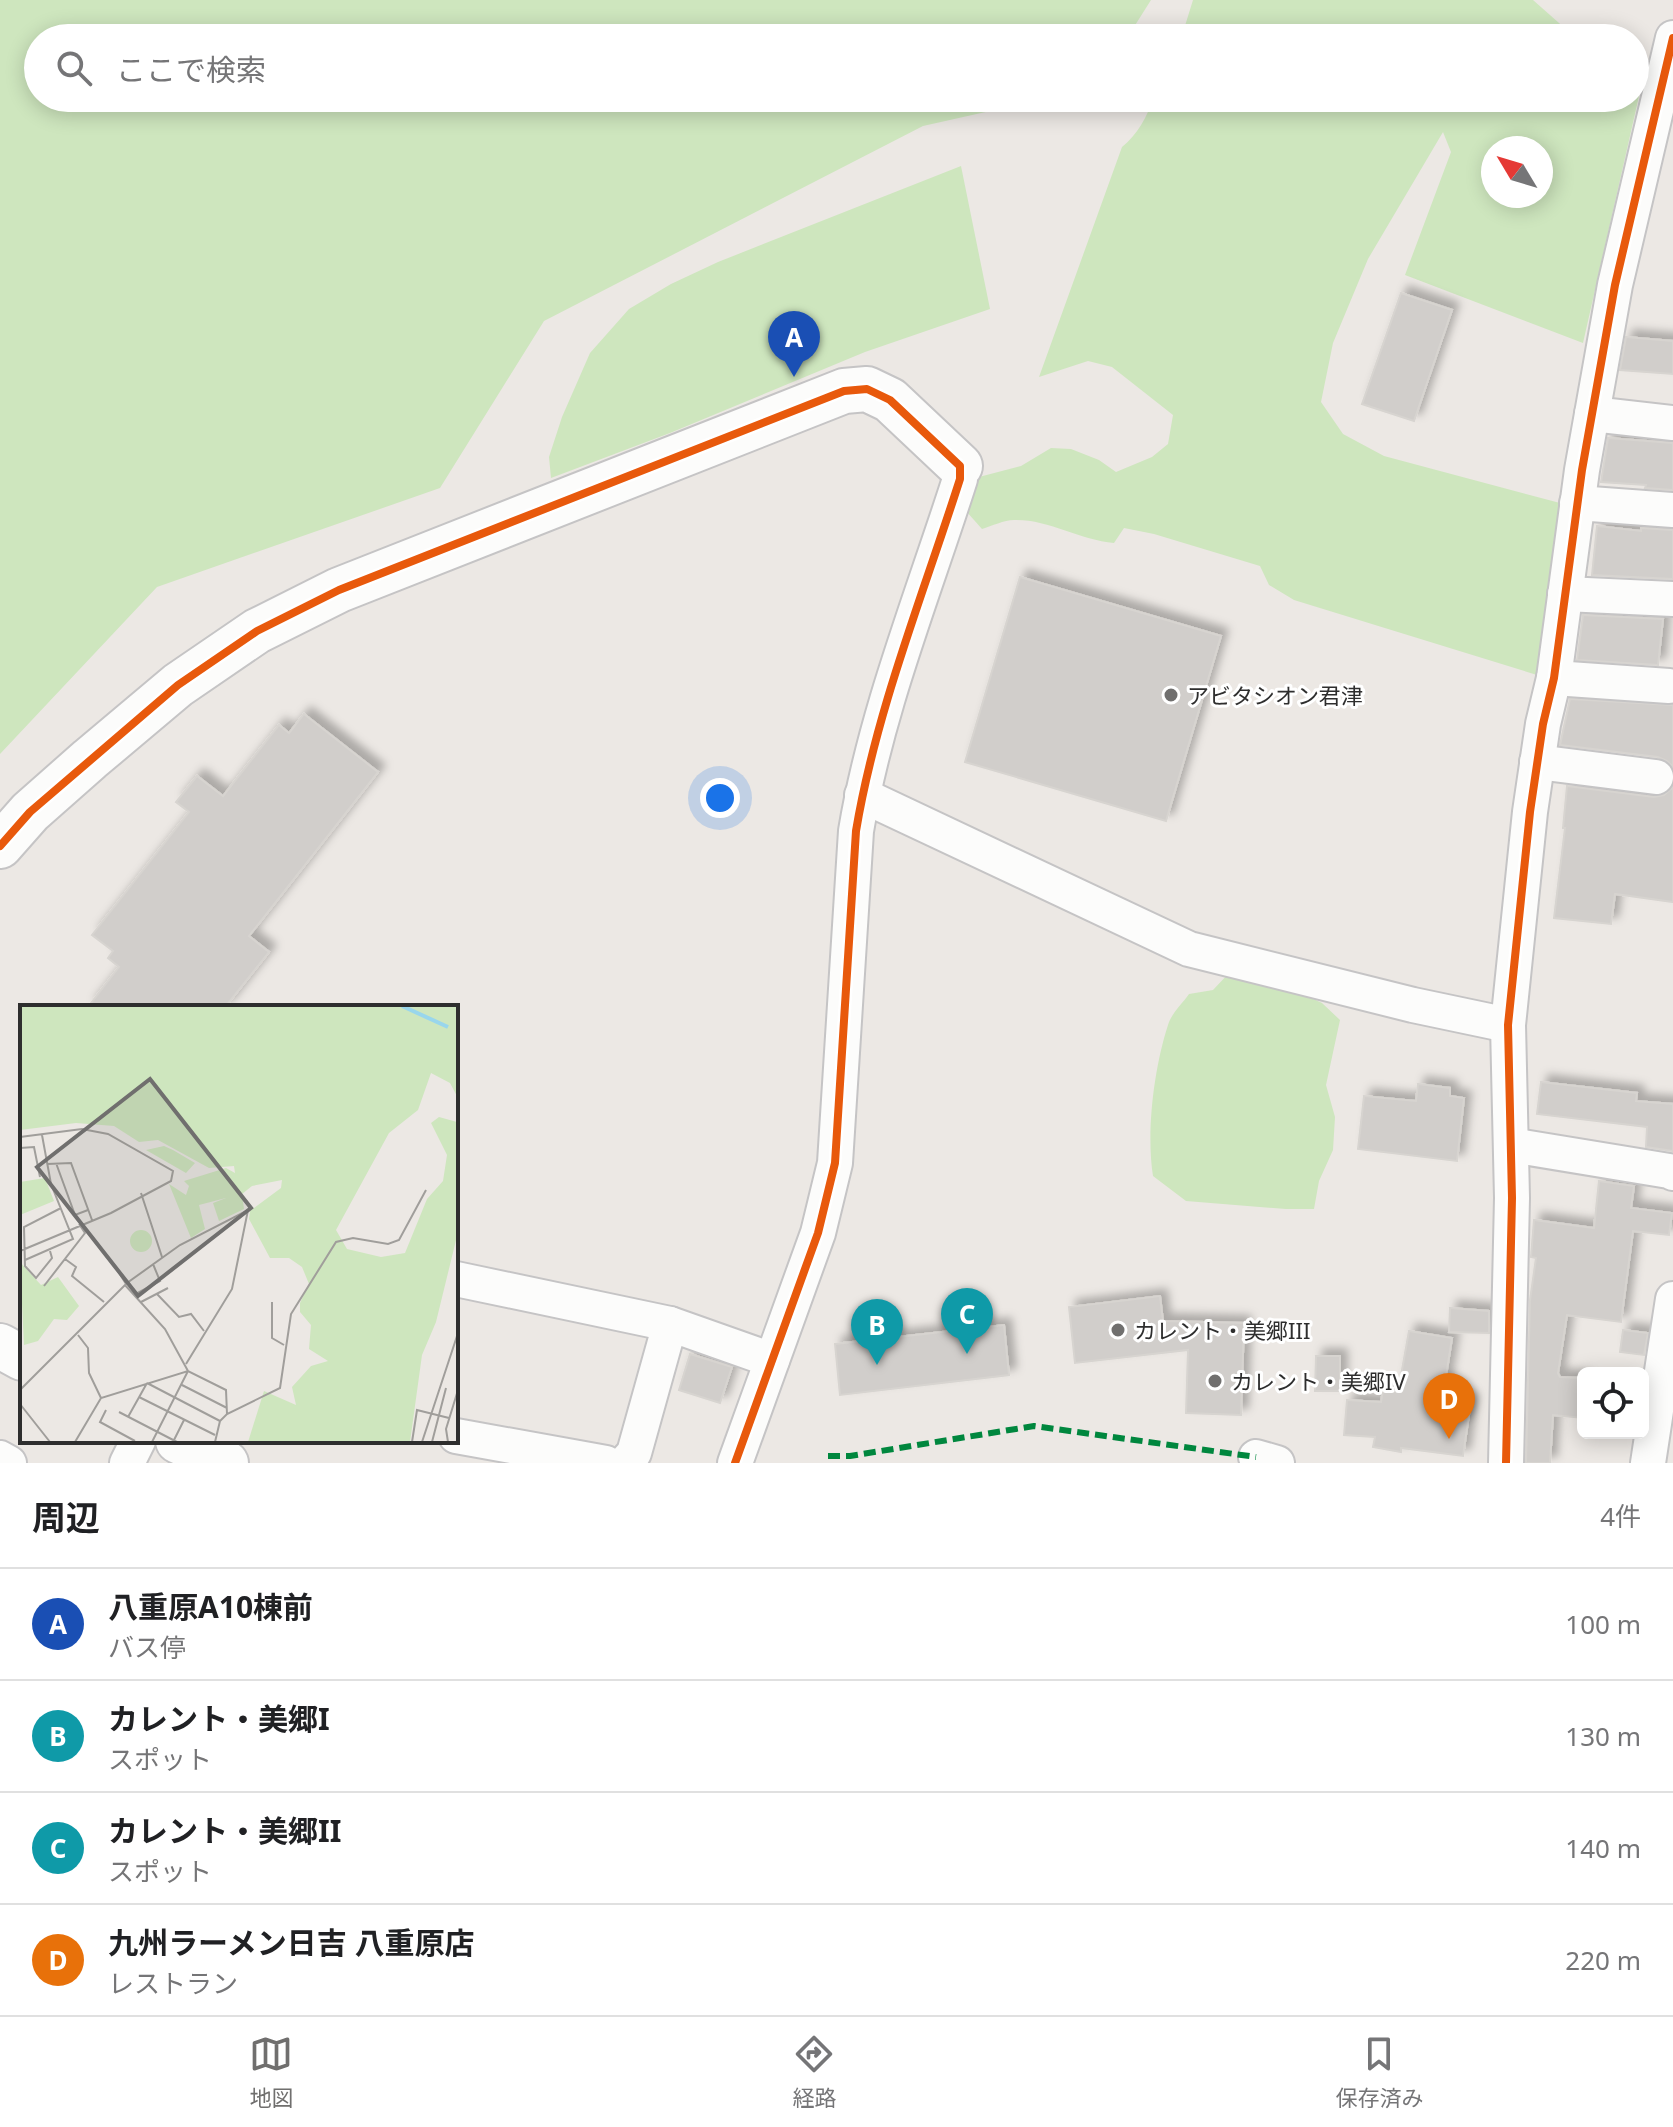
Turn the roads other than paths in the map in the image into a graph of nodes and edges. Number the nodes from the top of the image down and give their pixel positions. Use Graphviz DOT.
graph roads {
  1 [pos="1673,38"];
  2 [pos="1592,414"];
  3 [pos="1673,423"];
  4 [pos="960,466"];
  5 [pos="1577,503"];
  6 [pos="1673,510"];
  7 [pos="1565,594"];
  8 [pos="1673,599"];
  9 [pos="1554,678"];
  10 [pos="1669,686"];
  11 [pos="1537,762"];
  12 [pos="1656,777"];
  13 [pos="862,795"];
  14 [pos="0,846"];
  15 [pos="1508,1025"];
  16 [pos="1511,1145"];
  17 [pos="1673,1173"];
  18 [pos="458,1279"];
  19 [pos="1673,1299"];
  20 [pos="670,1324"];
  21 [pos="0,1346"];
  22 [pos="20,1357"];
  23 [pos="772,1360"];
  24 [pos="458,1436"];
  25 [pos="137,1443"];
  26 [pos="182,1443"];
  27 [pos="0,1458"];
  28 [pos="9,1463"];
  29 [pos="127,1463"];
  30 [pos="226,1463"];
  31 [pos="606,1463"];
  32 [pos="625,1463"];
  33 [pos="735,1463"];
  34 [pos="1506,1463"];
  35 [pos="1648,1463"];
  1 -- 2 [label="street"];
  2 -- 3 [label="street"];
  2 -- 5 [label="street"];
  4 -- 13 [label="street"];
  4 -- 14 [label="street"];
  5 -- 6 [label="street"];
  5 -- 7 [label="street"];
  7 -- 8 [label="street"];
  7 -- 9 [label="street"];
  9 -- 10 [label="street"];
  9 -- 11 [label="street"];
  11 -- 12 [label="street"];
  11 -- 15 [label="street"];
  13 -- 15 [label="street"];
  13 -- 23 [label="street"];
  15 -- 16 [label="street"];
  16 -- 17 [label="street"];
  16 -- 34 [label="street"];
  18 -- 20 [label="street"];
  19 -- 35 [label="street"];
  20 -- 23 [label="street"];
  20 -- 32 [label="street"];
  21 -- 22 [label="street"];
  23 -- 33 [label="street"];
  24 -- 31 [label="street"];
  25 -- 29 [label="street"];
  26 -- 30 [label="street"];
  27 -- 28 [label="street"];
}
